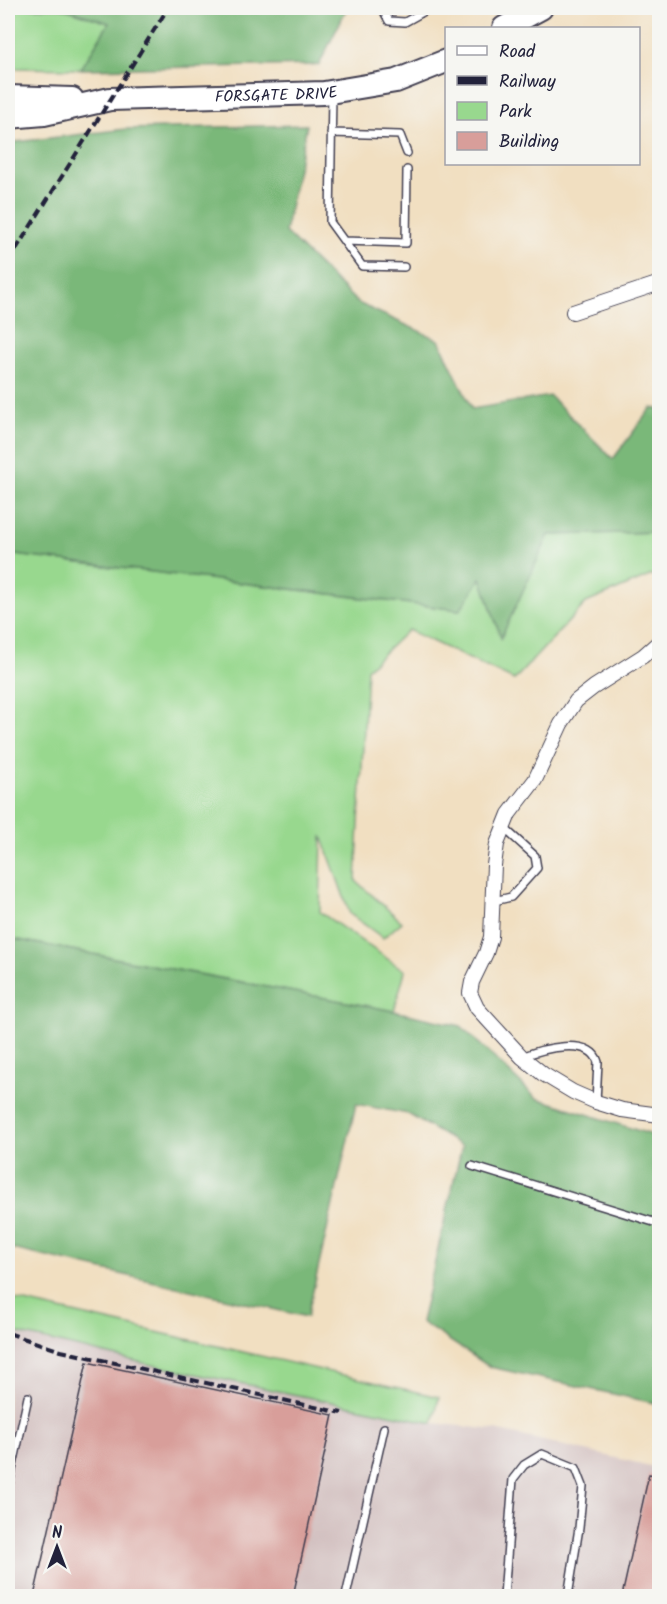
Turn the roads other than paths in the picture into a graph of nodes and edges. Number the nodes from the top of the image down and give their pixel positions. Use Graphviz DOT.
graph roads {
  1 [pos="382,8"];
  2 [pos="430,8"];
  3 [pos="541,8"];
  4 [pos="506,27"];
  5 [pos="445,62"];
  6 [pos="332,92"];
  7 [pos="8,97"];
  8 [pos="101,100"];
  9 [pos="8,117"];
  10 [pos="331,133"];
  11 [pos="407,153"];
  12 [pos="407,170"];
  13 [pos="344,241"];
  14 [pos="404,267"];
  15 [pos="660,283"];
  16 [pos="573,312"];
  17 [pos="660,641"];
  18 [pos="503,826"];
  19 [pos="494,901"];
  20 [pos="522,1057"];
  21 [pos="596,1102"];
  22 [pos="660,1116"];
  23 [pos="472,1166"];
  24 [pos="660,1224"];
  25 [pos="28,1397"];
  26 [pos="384,1428"];
  27 [pos="8,1488"];
  28 [pos="346,1596"];
  29 [pos="504,1596"];
  30 [pos="568,1596"];
  1 -- 2 [label="lane"];
  3 -- 4 [label="main road"];
  5 -- 6 [label="main road, FORSGATE DRIVE"];
  6 -- 8 [label="main road, FORSGATE DRIVE"];
  6 -- 10 [label="lane"];
  7 -- 8 [label="main road, FORSGATE DRIVE"];
  8 -- 9 [label="main road, FORSGATE DRIVE"];
  10 -- 11 [label="lane"];
  10 -- 13 [label="lane"];
  12 -- 13 [label="lane"];
  13 -- 14 [label="lane"];
  15 -- 16 [label="street"];
  17 -- 18 [label="street"];
  18 -- 19 [label="street"];
  18 -- 19 [label="lane"];
  19 -- 20 [label="street"];
  20 -- 21 [label="street"];
  20 -- 21 [label="lane"];
  21 -- 22 [label="street"];
  23 -- 24 [label="lane"];
  25 -- 27 [label="lane"];
  26 -- 28 [label="lane"];
  29 -- 30 [label="lane"];
}
